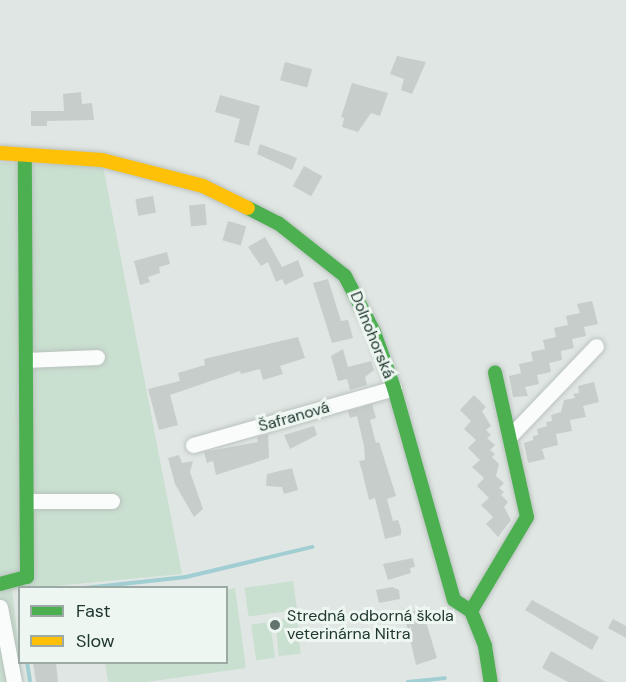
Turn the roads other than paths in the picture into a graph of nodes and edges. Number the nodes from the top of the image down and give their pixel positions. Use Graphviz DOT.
graph roads {
  1 [pos="0,153"];
  2 [pos="25,155"];
  3 [pos="596,346"];
  4 [pos="98,357"];
  5 [pos="26,360"];
  6 [pos="495,373"];
  7 [pos="394,388"];
  8 [pos="511,435"];
  9 [pos="193,446"];
  10 [pos="27,501"];
  11 [pos="112,501"];
  12 [pos="0,584"];
  13 [pos="0,607"];
  14 [pos="471,610"];
  15 [pos="14,682"];
  16 [pos="491,682"];
  1 -- 2 [label="street, Dolnohorská"];
  2 -- 5 [label="street"];
  2 -- 7 [label="street, Dolnohorská"];
  3 -- 8 [label="street"];
  4 -- 5 [label="street"];
  5 -- 10 [label="street"];
  6 -- 8 [label="street"];
  7 -- 9 [label="street, Šafranová"];
  7 -- 14 [label="street, Dolnohorská"];
  8 -- 14 [label="street"];
  10 -- 11 [label="street"];
  10 -- 12 [label="street"];
  13 -- 15 [label="street"];
  14 -- 16 [label="street, Dolnohorská"];
}
